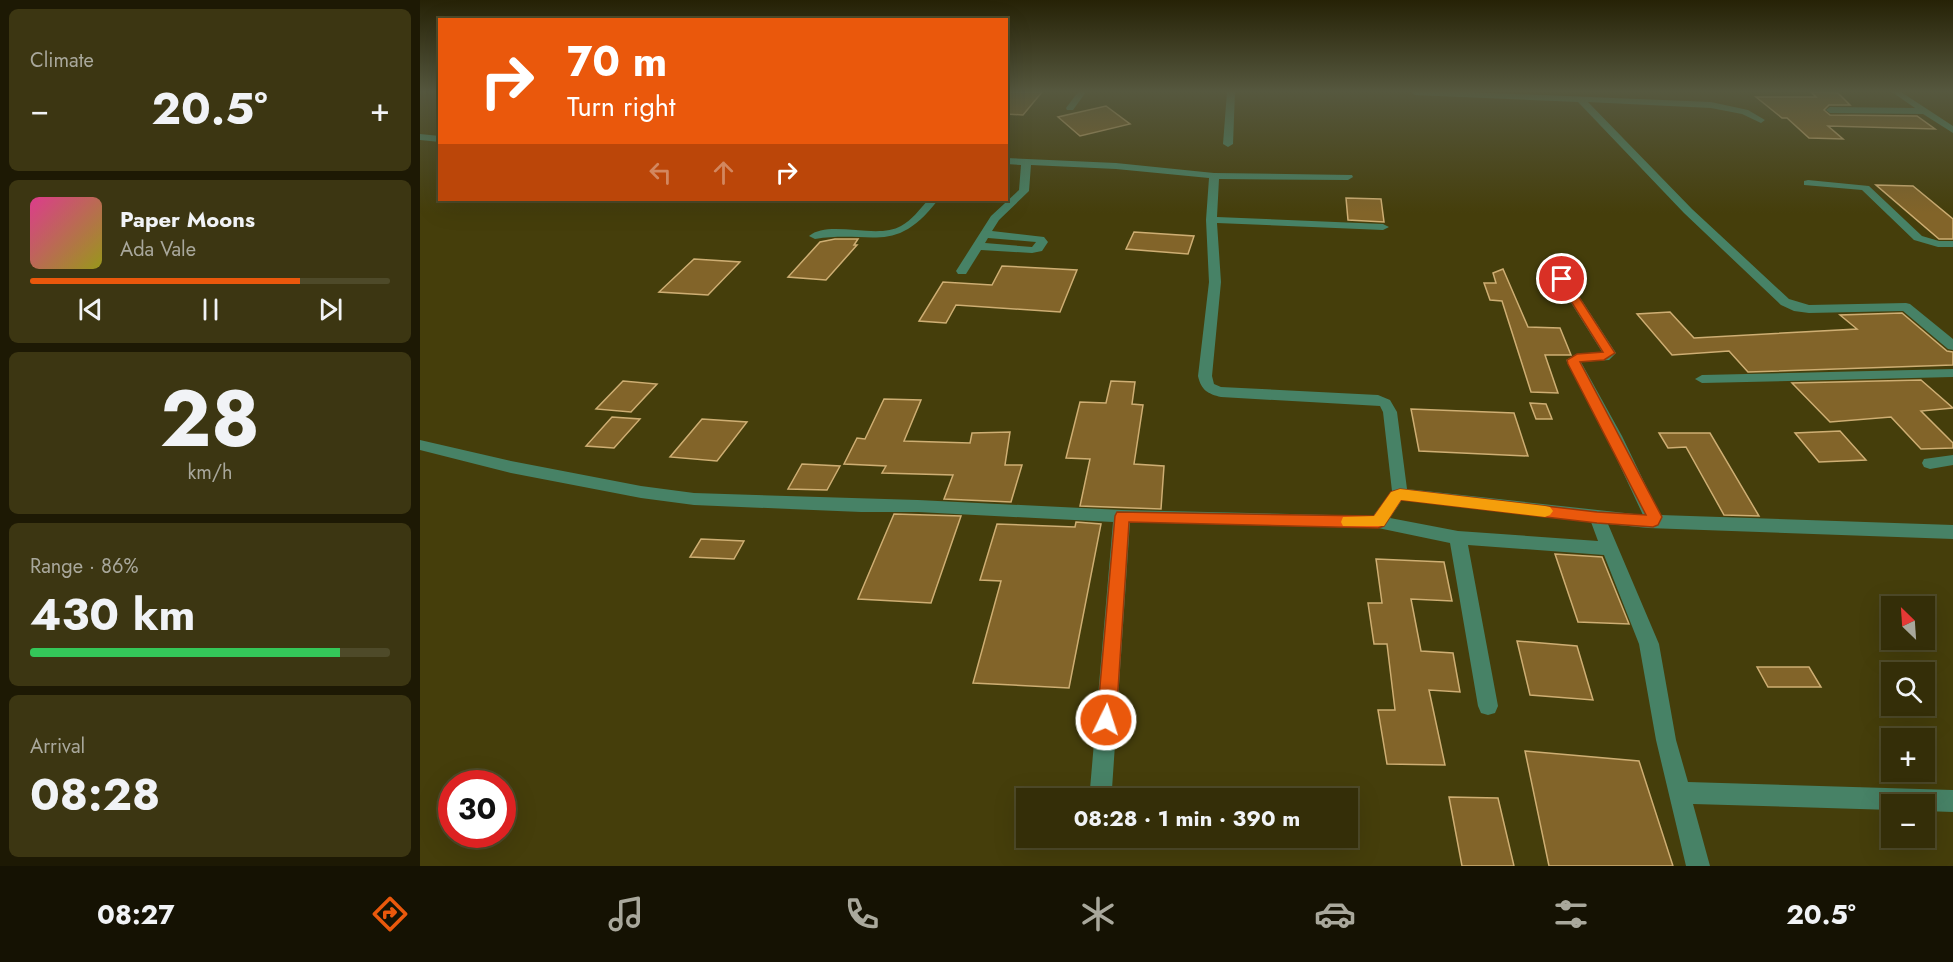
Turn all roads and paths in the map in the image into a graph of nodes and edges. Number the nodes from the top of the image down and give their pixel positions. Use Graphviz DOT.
graph roads {
  1 [pos="1229,132"];
  2 [pos="1612,132"];
  3 [pos="420,137"];
  4 [pos="438,139"];
  5 [pos="1228,144"];
  6 [pos="1008,160"];
  7 [pos="1026,161"];
  8 [pos="1214,176"];
  9 [pos="1348,177"];
  10 [pos="1808,183"];
  11 [pos="932,201"];
  12 [pos="1211,220"];
  13 [pos="1383,227"];
  14 [pos="985,234"];
  15 [pos="815,236"];
  16 [pos="1953,244"];
  17 [pos="978,246"];
  18 [pos="963,271"];
  19 [pos="1562,279"];
  20 [pos="1953,346"];
  21 [pos="1953,373"];
  22 [pos="1702,379"];
  23 [pos="420,445"];
  24 [pos="1953,460"];
  25 [pos="1930,462"];
  26 [pos="1400,494"];
  27 [pos="1122,516"];
  28 [pos="1597,518"];
  29 [pos="1653,521"];
  30 [pos="1378,522"];
  31 [pos="1953,532"];
  32 [pos="1458,538"];
  33 [pos="1610,549"];
  34 [pos="1488,706"];
  35 [pos="1101,788"];
  36 [pos="1680,793"];
  37 [pos="1953,801"];
  38 [pos="1698,866"];
  1 -- 5 [label="street"];
  2 -- 20 [label="street"];
  3 -- 4 [label="street"];
  6 -- 7 [label="street"];
  7 -- 8 [label="street"];
  7 -- 14 [label="street"];
  8 -- 9 [label="street"];
  8 -- 12 [label="street"];
  10 -- 16 [label="street"];
  11 -- 15 [label="street"];
  12 -- 13 [label="street"];
  12 -- 26 [label="street"];
  14 -- 17 [label="street"];
  14 -- 17 [label="street"];
  17 -- 18 [label="street"];
  19 -- 29 [label="street"];
  21 -- 22 [label="street"];
  23 -- 27 [label="street"];
  24 -- 25 [label="street"];
  26 -- 28 [label="street"];
  26 -- 30 [label="street"];
  27 -- 30 [label="street"];
  27 -- 35 [label="street"];
  28 -- 29 [label="street"];
  28 -- 33 [label="street"];
  29 -- 31 [label="street"];
  30 -- 32 [label="street"];
  32 -- 33 [label="street"];
  32 -- 34 [label="street"];
  33 -- 36 [label="street"];
  36 -- 37 [label="street"];
  36 -- 38 [label="street"];
}
